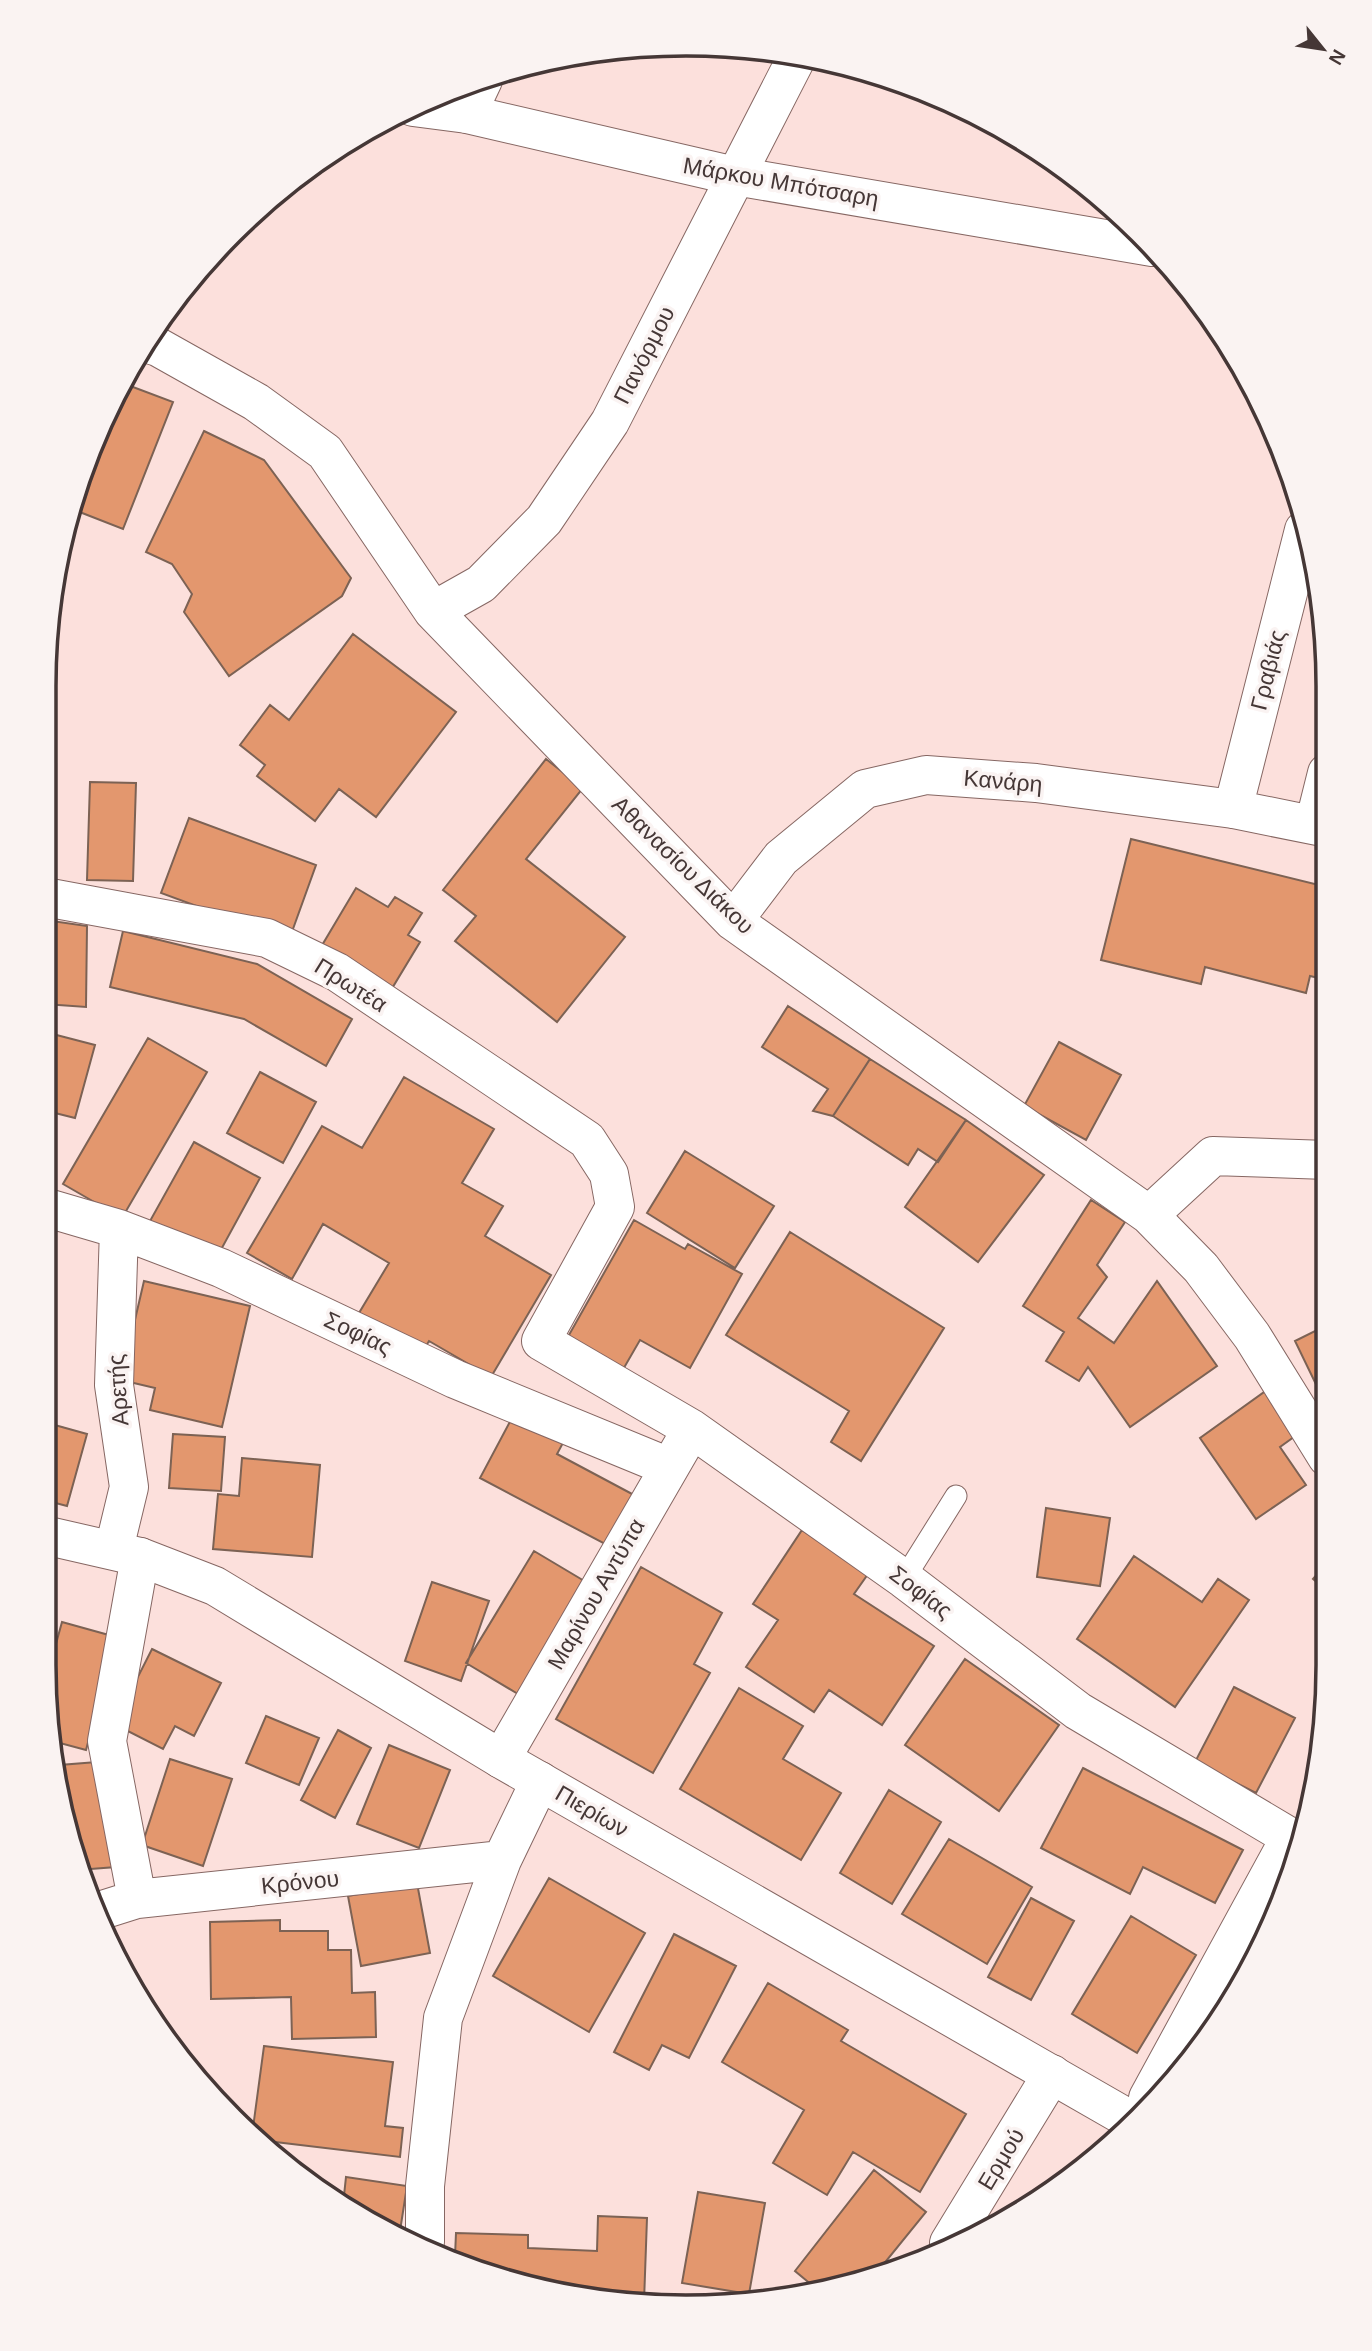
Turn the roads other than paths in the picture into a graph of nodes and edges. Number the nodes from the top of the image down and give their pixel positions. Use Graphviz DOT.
graph roads {
  1 [pos="793,65"];
  2 [pos="478,91"];
  3 [pos="433,109"];
  4 [pos="467,114"];
  5 [pos="735,176"];
  6 [pos="1134,244"];
  7 [pos="154,348"];
  8 [pos="1300,545"];
  9 [pos="433,611"];
  10 [pos="1233,809"];
  11 [pos="1316,826"];
  12 [pos="56,899"];
  13 [pos="733,920"];
  14 [pos="1316,1160"];
  15 [pos="56,1211"];
  16 [pos="1149,1215"];
  17 [pos="119,1230"];
  18 [pos="541,1341"];
  19 [pos="692,1429"];
  20 [pos="1316,1439"];
  21 [pos="669,1467"];
  22 [pos="956,1496"];
  23 [pos="56,1538"];
  24 [pos="127,1553"];
  25 [pos="904,1579"];
  26 [pos="501,1759"];
  27 [pos="540,1781"];
  28 [pos="1292,1839"];
  29 [pos="1287,1855"];
  30 [pos="502,1860"];
  31 [pos="137,1899"];
  32 [pos="105,1909"];
  33 [pos="1052,2074"];
  34 [pos="1156,2084"];
  35 [pos="1124,2116"];
  36 [pos="954,2235"];
  37 [pos="425,2238"];
  1 -- 5 [label="street, Πανόρμου"];
  2 -- 4 [label="street"];
  3 -- 4 [label="street, Μάρκου Μπότσαρη"];
  4 -- 5 [label="street, Μάρκου Μπότσαρη"];
  5 -- 6 [label="street, Μάρκου Μπότσαρη"];
  5 -- 9 [label="street, Πανόρμου"];
  7 -- 9 [label="street, Αθανασίου Διάκου"];
  8 -- 10 [label="street, Γραβιάς"];
  9 -- 13 [label="street, Αθανασίου Διάκου"];
  10 -- 11 [label="street, Κανάρη"];
  10 -- 13 [label="street, Κανάρη"];
  12 -- 18 [label="street, Πρωτέα"];
  13 -- 16 [label="street, Αθανασίου Διάκου"];
  14 -- 16 [label="street"];
  15 -- 17 [label="street, Σοφίας"];
  16 -- 20 [label="street, Αθανασίου Διάκου"];
  17 -- 21 [label="street, Σοφίας"];
  17 -- 24 [label="street, Αρετής"];
  18 -- 19 [label="street, Σοφίας"];
  19 -- 21 [label="street, Μαρίνου Αντύπα"];
  19 -- 25 [label="street, Σοφίας"];
  21 -- 26 [label="street, Μαρίνου Αντύπα"];
  22 -- 25 [label="lane"];
  23 -- 24 [label="street, Πιερίων"];
  24 -- 26 [label="street, Πιερίων"];
  24 -- 31 [label="street, Αρετής"];
  25 -- 28 [label="street, Σοφίας"];
  26 -- 27 [label="street, Πιερίων"];
  27 -- 30 [label="street"];
  27 -- 33 [label="street, Πιερίων"];
  29 -- 34 [label="street"];
  30 -- 31 [label="street, Κρόνου"];
  30 -- 37 [label="street"];
  31 -- 32 [label="street, Κρόνου"];
  33 -- 35 [label="street, Πιερίων"];
  33 -- 36 [label="street, Ερμού"];
}
